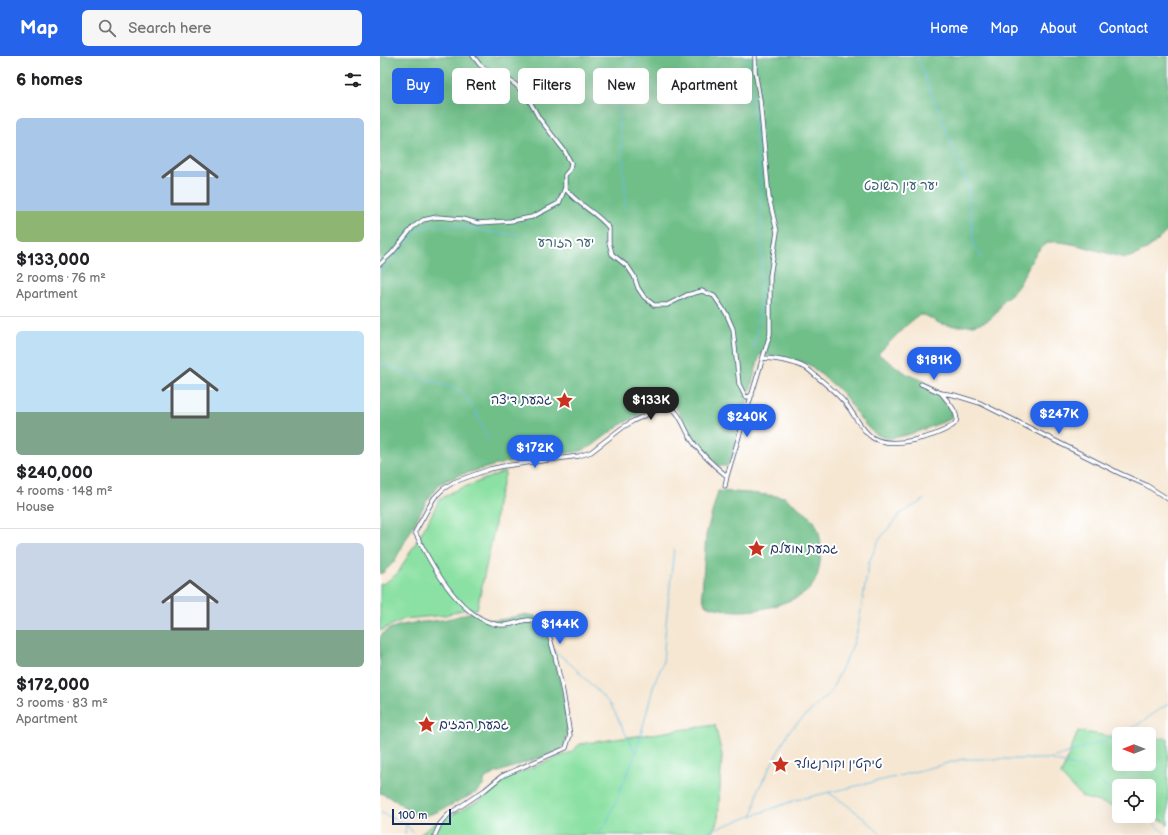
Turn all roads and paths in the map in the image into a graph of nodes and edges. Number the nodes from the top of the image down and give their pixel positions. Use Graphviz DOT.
graph roads {
  1 [pos="473,56"];
  2 [pos="755,56"];
  3 [pos="565,188"];
  4 [pos="380,264"];
  5 [pos="763,358"];
  6 [pos="921,384"];
  7 [pos="942,393"];
  8 [pos="752,395"];
  9 [pos="727,476"];
  10 [pos="725,486"];
  11 [pos="1168,499"];
  12 [pos="436,835"];
  1 -- 3 [label="street"];
  2 -- 5 [label="street"];
  3 -- 4 [label="street"];
  3 -- 8 [label="street"];
  5 -- 7 [label="street"];
  5 -- 8 [label="street"];
  6 -- 7 [label="street"];
  7 -- 11 [label="street"];
  8 -- 9 [label="street"];
  9 -- 10 [label="street"];
  9 -- 12 [label="street"];
}
